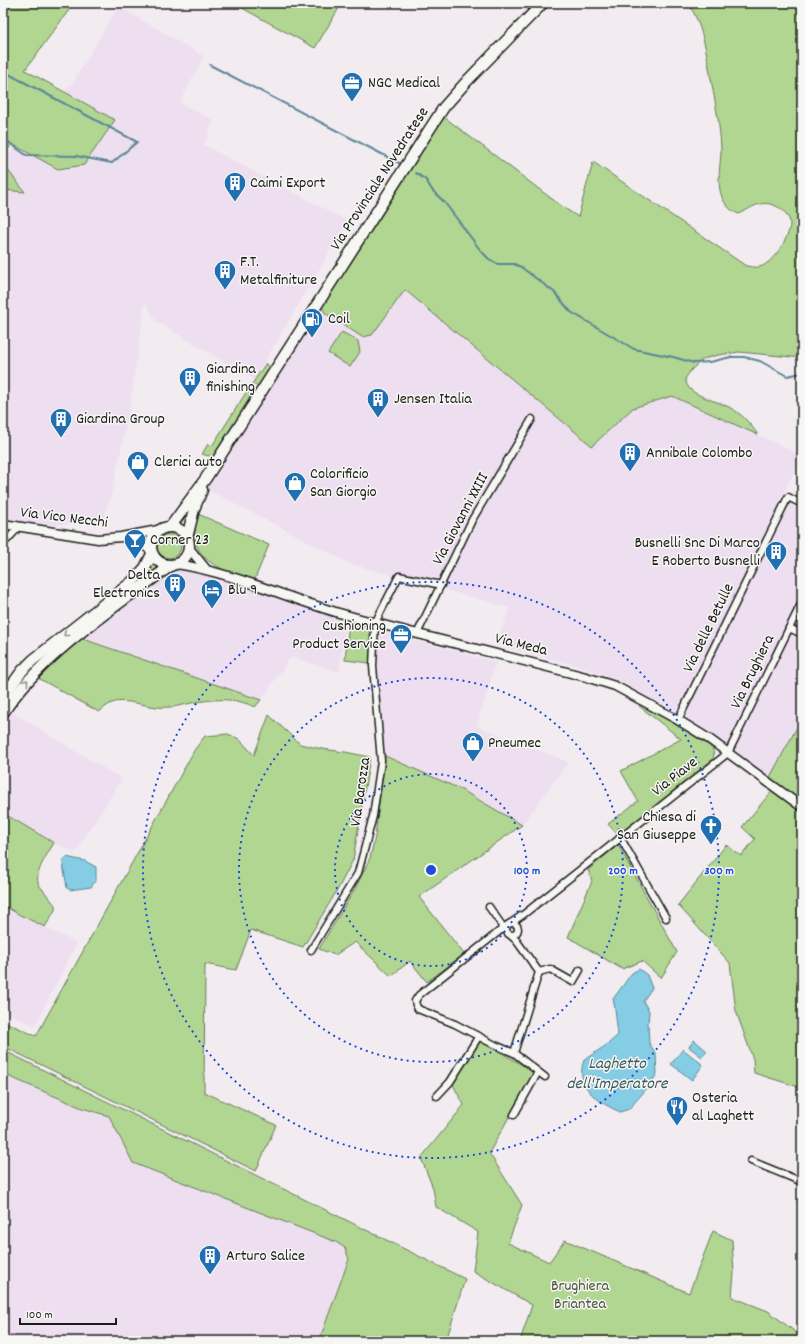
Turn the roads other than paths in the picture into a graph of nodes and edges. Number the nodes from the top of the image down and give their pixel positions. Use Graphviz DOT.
graph roads {
  1 [pos="543,3"];
  2 [pos="532,419"];
  3 [pos="206,478"];
  4 [pos="802,504"];
  5 [pos="3,524"];
  6 [pos="19,526"];
  7 [pos="170,526"];
  8 [pos="158,530"];
  9 [pos="121,537"];
  10 [pos="188,538"];
  11 [pos="3,539"];
  12 [pos="189,548"];
  13 [pos="151,552"];
  14 [pos="175,564"];
  15 [pos="206,569"];
  16 [pos="441,585"];
  17 [pos="802,602"];
  18 [pos="375,623"];
  19 [pos="790,628"];
  20 [pos="417,634"];
  21 [pos="802,634"];
  22 [pos="3,697"];
  23 [pos="3,713"];
  24 [pos="678,720"];
  25 [pos="728,753"];
  26 [pos="802,807"];
  27 [pos="620,837"];
  28 [pos="488,907"];
  29 [pos="518,918"];
  30 [pos="666,918"];
  31 [pos="509,931"];
  32 [pos="311,950"];
  33 [pos="580,970"];
  34 [pos="539,972"];
  35 [pos="479,1036"];
  36 [pos="514,1053"];
  37 [pos="538,1072"];
  38 [pos="545,1077"];
  39 [pos="437,1096"];
  40 [pos="514,1115"];
  41 [pos="752,1161"];
  42 [pos="802,1173"];
  43 [pos="801,1182"];
  1 -- 3 [label="main road, Via Provinciale Novedratese"];
  2 -- 16 [label="street, Via Giovanni XXIII"];
  3 -- 7 [label="main road, Via Provinciale Novedratese"];
  3 -- 10 [label="main road, Via Provinciale Novedratese"];
  4 -- 24 [label="street, Via delle Betulle"];
  5 -- 6 [label="street, Via Vico Necchi"];
  6 -- 9 [label="street, Via Vico Necchi"];
  6 -- 11 [label="street"];
  7 -- 8 [label="main road"];
  7 -- 10 [label="main road"];
  8 -- 9 [label="street, Via Vico Necchi"];
  8 -- 13 [label="main road"];
  9 -- 13 [label="street, Via Vico Necchi"];
  10 -- 12 [label="main road"];
  12 -- 14 [label="main road"];
  12 -- 15 [label="street"];
  13 -- 14 [label="main road"];
  13 -- 22 [label="main road, one-way"];
  14 -- 15 [label="street, Via Meda"];
  23 -- 14 [label="main road, one-way"];
  15 -- 18 [label="street, Via Meda"];
  16 -- 18 [label="street"];
  16 -- 20 [label="street, Via Giovanni XXIII"];
  17 -- 19 [label="street, Via Brughiera"];
  18 -- 20 [label="street, Via Meda"];
  18 -- 32 [label="street, Via Barozza"];
  19 -- 21 [label="street"];
  19 -- 25 [label="street, Via Brughiera"];
  20 -- 24 [label="street, Via Meda"];
  24 -- 25 [label="street, Via Meda"];
  25 -- 26 [label="street, Via Meda"];
  25 -- 27 [label="street, Via Piave"];
  27 -- 29 [label="street, Via Piave"];
  27 -- 30 [label="street"];
  28 -- 31 [label="street"];
  29 -- 31 [label="street, Via Piave"];
  29 -- 31 [label="street"];
  31 -- 34 [label="street"];
  31 -- 35 [label="street, Via Piave"];
  33 -- 34 [label="street"];
  34 -- 36 [label="street"];
  35 -- 36 [label="street"];
  35 -- 39 [label="street"];
  36 -- 37 [label="street"];
  37 -- 38 [label="street"];
  37 -- 40 [label="street"];
  41 -- 43 [label="street"];
  42 -- 43 [label="street"];
}
